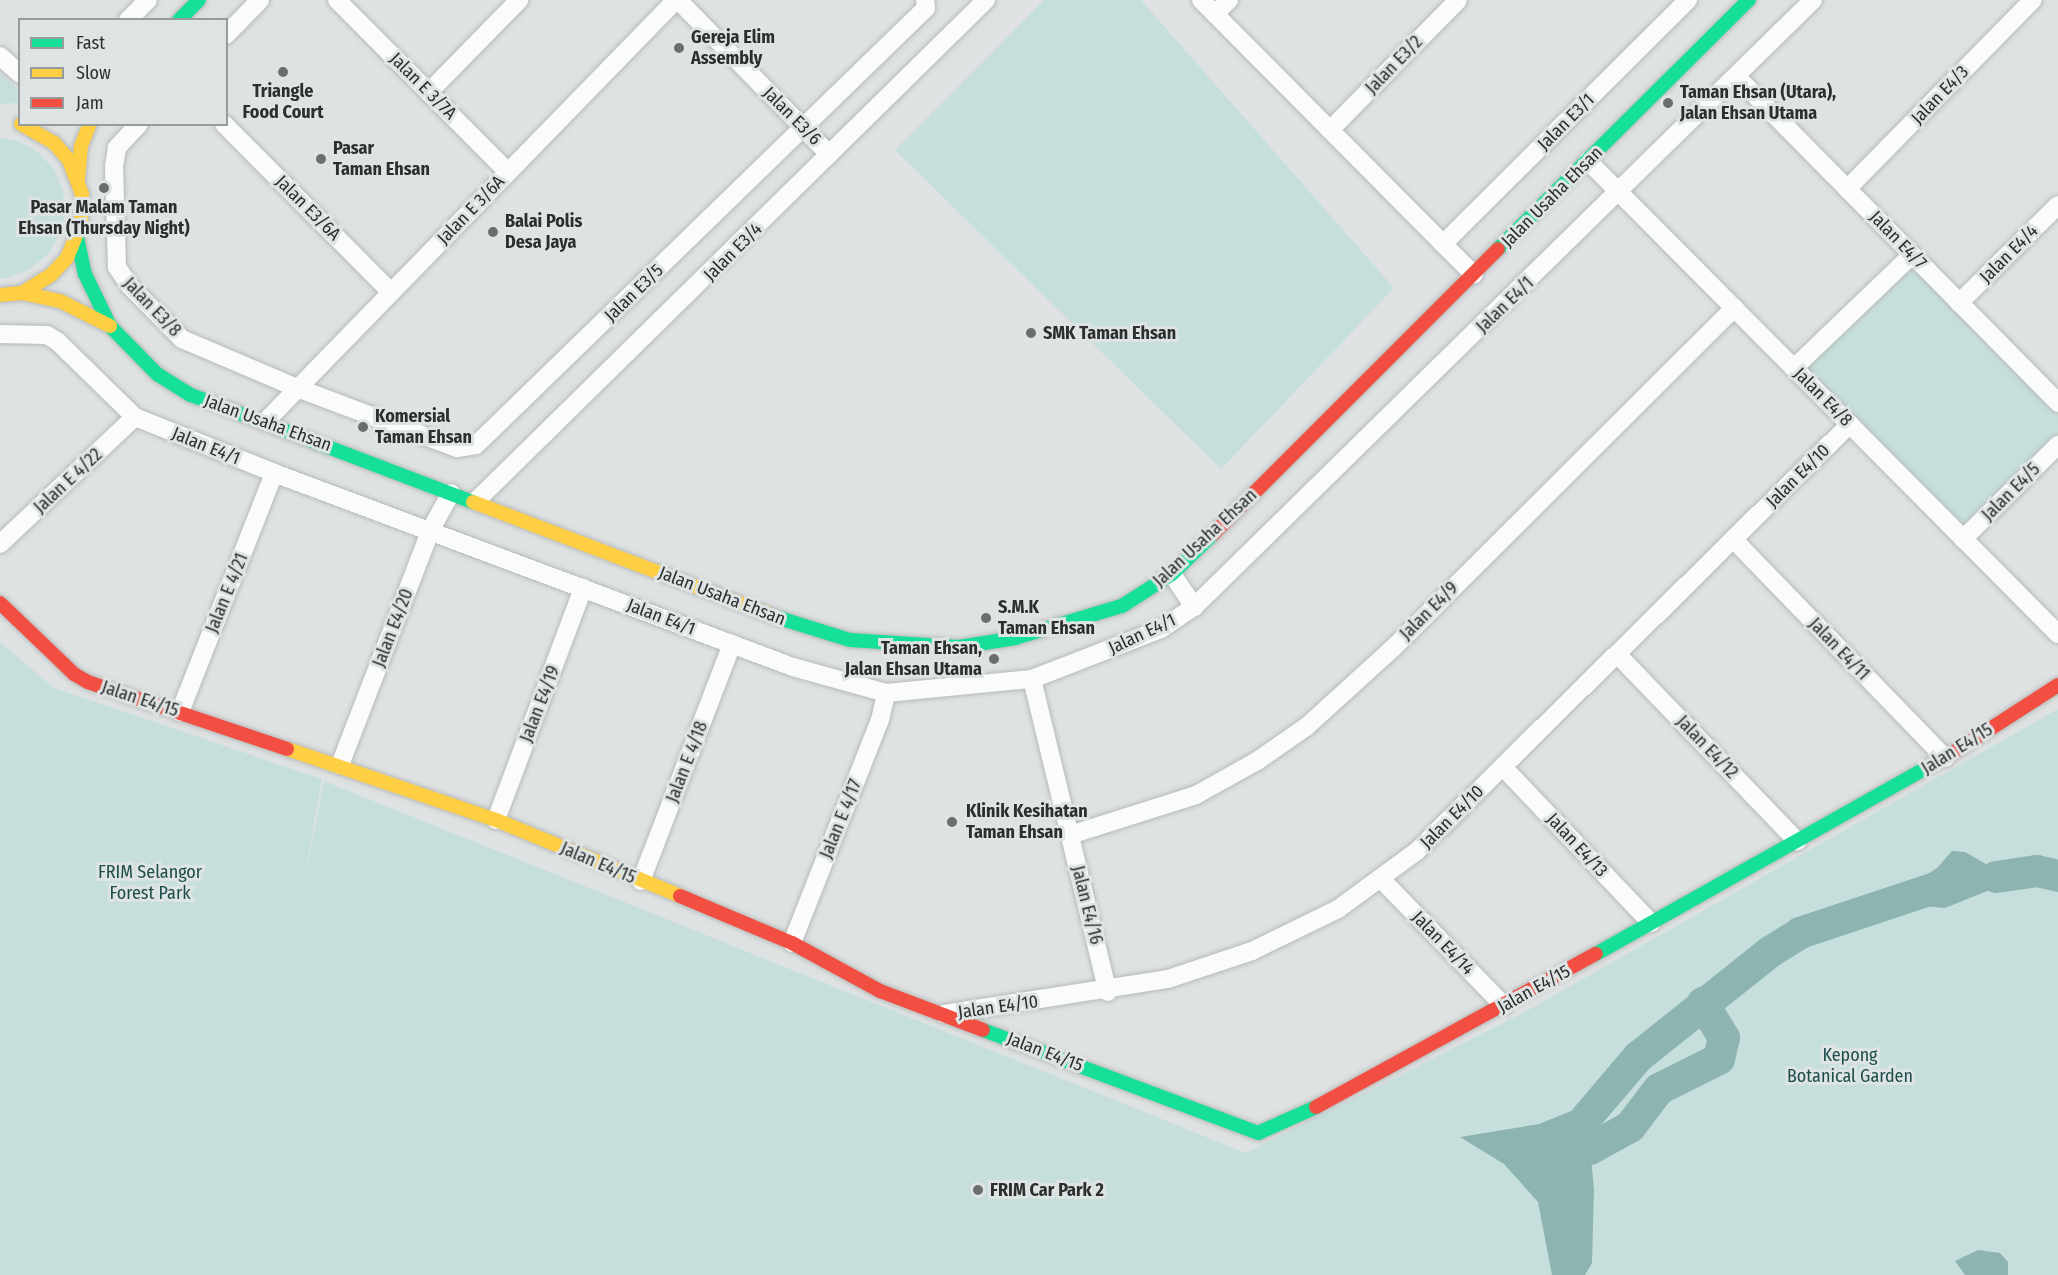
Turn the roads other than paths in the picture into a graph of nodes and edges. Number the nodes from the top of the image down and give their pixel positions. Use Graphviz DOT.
graph roads {
  1 [pos="148,0"];
  2 [pos="198,0"];
  3 [pos="260,0"];
  4 [pos="337,0"];
  5 [pos="519,0"];
  6 [pos="677,0"];
  7 [pos="987,0"];
  8 [pos="1201,0"];
  9 [pos="1229,0"];
  10 [pos="1458,0"];
  11 [pos="1688,0"];
  12 [pos="1749,0"];
  13 [pos="1813,0"];
  14 [pos="2033,0"];
  15 [pos="926,4"];
  16 [pos="1215,14"];
  17 [pos="130,18"];
  18 [pos="181,18"];
  19 [pos="228,32"];
  20 [pos="0,56"];
  21 [pos="18,72"];
  22 [pos="1737,77"];
  23 [pos="429,92"];
  24 [pos="23,126"];
  25 [pos="89,126"];
  26 [pos="138,126"];
  27 [pos="226,126"];
  28 [pos="804,128"];
  29 [pos="1330,130"];
  30 [pos="829,154"];
  31 [pos="1588,161"];
  32 [pos="508,172"];
  33 [pos="78,180"];
  34 [pos="1847,189"];
  35 [pos="1619,193"];
  36 [pos="2058,205"];
  37 [pos="77,237"];
  38 [pos="1443,244"];
  39 [pos="1912,255"];
  40 [pos="1474,275"];
  41 [pos="391,292"];
  42 [pos="22,293"];
  43 [pos="0,295"];
  44 [pos="1959,303"];
  45 [pos="1734,308"];
  46 [pos="110,326"];
  47 [pos="0,334"];
  48 [pos="1794,368"];
  49 [pos="297,388"];
  50 [pos="2058,404"];
  51 [pos="135,417"];
  52 [pos="266,421"];
  53 [pos="1850,424"];
  54 [pos="2058,445"];
  55 [pos="274,473"];
  56 [pos="451,493"];
  57 [pos="476,501"];
  58 [pos="431,529"];
  59 [pos="1733,539"];
  60 [pos="1964,539"];
  61 [pos="0,544"];
  62 [pos="1172,574"];
  63 [pos="583,588"];
  64 [pos="0,603"];
  65 [pos="1194,607"];
  66 [pos="2058,634"];
  67 [pos="732,644"];
  68 [pos="1617,654"];
  69 [pos="1032,680"];
  70 [pos="2058,685"];
  71 [pos="886,693"];
  72 [pos="180,712"];
  73 [pos="1945,758"];
  74 [pos="340,765"];
  75 [pos="1503,767"];
  76 [pos="496,820"];
  77 [pos="1070,835"];
  78 [pos="1797,841"];
  79 [pos="1382,880"];
  80 [pos="641,881"];
  81 [pos="1651,923"];
  82 [pos="792,944"];
  83 [pos="1108,992"];
  84 [pos="1504,1006"];
  85 [pos="943,1014"];
  1 -- 17 [label="street"];
  2 -- 18 [label="street"];
  3 -- 19 [label="street"];
  4 -- 23 [label="street, Jalan E 3/7A"];
  5 -- 23 [label="street"];
  6 -- 28 [label="street, Jalan E3/6"];
  6 -- 32 [label="street, Jalan E 3/6A"];
  7 -- 30 [label="street, Jalan E3/4"];
  8 -- 16 [label="street"];
  9 -- 16 [label="street"];
  10 -- 29 [label="street, Jalan E3/2"];
  11 -- 38 [label="street, Jalan E3/1"];
  12 -- 31 [label="street, Jalan Usaha Ehsan"];
  13 -- 22 [label="street, Jalan E4/1"];
  14 -- 34 [label="street, Jalan E4/3"];
  15 -- 28 [label="street, Jalan E3/5"];
  16 -- 29 [label="street"];
  20 -- 21 [label="street"];
  22 -- 34 [label="street, Jalan E4/7"];
  22 -- 35 [label="street, Jalan E4/1"];
  23 -- 32 [label="street, Jalan E 3/7A"];
  24 -- 33 [label="street"];
  25 -- 33 [label="street"];
  26 -- 49 [label="street, Jalan E3/8"];
  27 -- 41 [label="street, Jalan E3/6A"];
  28 -- 30 [label="street, Jalan E3/6"];
  28 -- 49 [label="street, Jalan E3/5"];
  29 -- 38 [label="street"];
  30 -- 57 [label="street, Jalan E3/4"];
  31 -- 35 [label="street, Jalan E4/8"];
  31 -- 40 [label="street, Jalan Usaha Ehsan"];
  32 -- 41 [label="street, Jalan E 3/6A"];
  33 -- 37 [label="street"];
  34 -- 39 [label="street, Jalan E4/7"];
  35 -- 45 [label="street, Jalan E4/8"];
  35 -- 65 [label="street, Jalan E4/1"];
  36 -- 44 [label="street, Jalan E4/4"];
  37 -- 42 [label="street"];
  37 -- 46 [label="street, Jalan Usaha Ehsan"];
  38 -- 40 [label="street"];
  39 -- 44 [label="street, Jalan E4/7"];
  39 -- 48 [label="street"];
  40 -- 62 [label="street, Jalan Usaha Ehsan"];
  41 -- 49 [label="street, Jalan E 3/6A"];
  42 -- 43 [label="street"];
  42 -- 46 [label="street, Jalan Usaha Ehsan"];
  44 -- 50 [label="street, Jalan E4/7"];
  45 -- 48 [label="street, Jalan E4/8"];
  45 -- 77 [label="street, Jalan E4/9"];
  46 -- 52 [label="street, Jalan Usaha Ehsan"];
  47 -- 51 [label="street"];
  48 -- 53 [label="street, Jalan E4/8"];
  49 -- 52 [label="street, Jalan E 3/6A"];
  51 -- 55 [label="street, Jalan E4/1"];
  51 -- 61 [label="street, Jalan E 4/22"];
  52 -- 56 [label="street, Jalan Usaha Ehsan"];
  53 -- 59 [label="street, Jalan E4/10"];
  53 -- 60 [label="street, Jalan E4/8"];
  54 -- 60 [label="street, Jalan E4/5"];
  55 -- 58 [label="street, Jalan E4/1"];
  55 -- 72 [label="street, Jalan E 4/21"];
  56 -- 57 [label="street, Jalan Usaha Ehsan"];
  56 -- 58 [label="street, Jalan E4/20"];
  57 -- 62 [label="street, Jalan Usaha Ehsan"];
  58 -- 63 [label="street, Jalan E4/1"];
  58 -- 74 [label="street, Jalan E4/20"];
  59 -- 68 [label="street, Jalan E4/10"];
  59 -- 73 [label="street, Jalan E4/11"];
  60 -- 66 [label="street, Jalan E4/8"];
  62 -- 65 [label="street, Jalan E4/1"];
  63 -- 67 [label="street, Jalan E4/1"];
  63 -- 76 [label="street, Jalan E4/19"];
  64 -- 72 [label="street, Jalan E4/15"];
  65 -- 69 [label="street, Jalan E4/1"];
  67 -- 71 [label="street, Jalan E4/1"];
  67 -- 80 [label="street, Jalan E 4/18"];
  68 -- 75 [label="street, Jalan E4/10"];
  68 -- 78 [label="street, Jalan E4/12"];
  69 -- 71 [label="street, Jalan E4/1"];
  69 -- 77 [label="street, Jalan E4/16"];
  70 -- 73 [label="street, Jalan E4/15"];
  71 -- 82 [label="street, Jalan E 4/17"];
  72 -- 74 [label="street, Jalan E4/15"];
  73 -- 78 [label="street, Jalan E4/15"];
  74 -- 76 [label="street, Jalan E4/15"];
  75 -- 79 [label="street, Jalan E4/10"];
  75 -- 81 [label="street, Jalan E4/13"];
  76 -- 80 [label="street, Jalan E4/15"];
  77 -- 83 [label="street, Jalan E4/16"];
  78 -- 81 [label="street, Jalan E4/15"];
  79 -- 83 [label="street, Jalan E4/10"];
  79 -- 84 [label="street, Jalan E4/14"];
  80 -- 82 [label="street, Jalan E4/15"];
  81 -- 84 [label="street, Jalan E4/15"];
  82 -- 85 [label="street, Jalan E4/15"];
  83 -- 85 [label="street, Jalan E4/10"];
  84 -- 85 [label="street, Jalan E4/15"];
}
